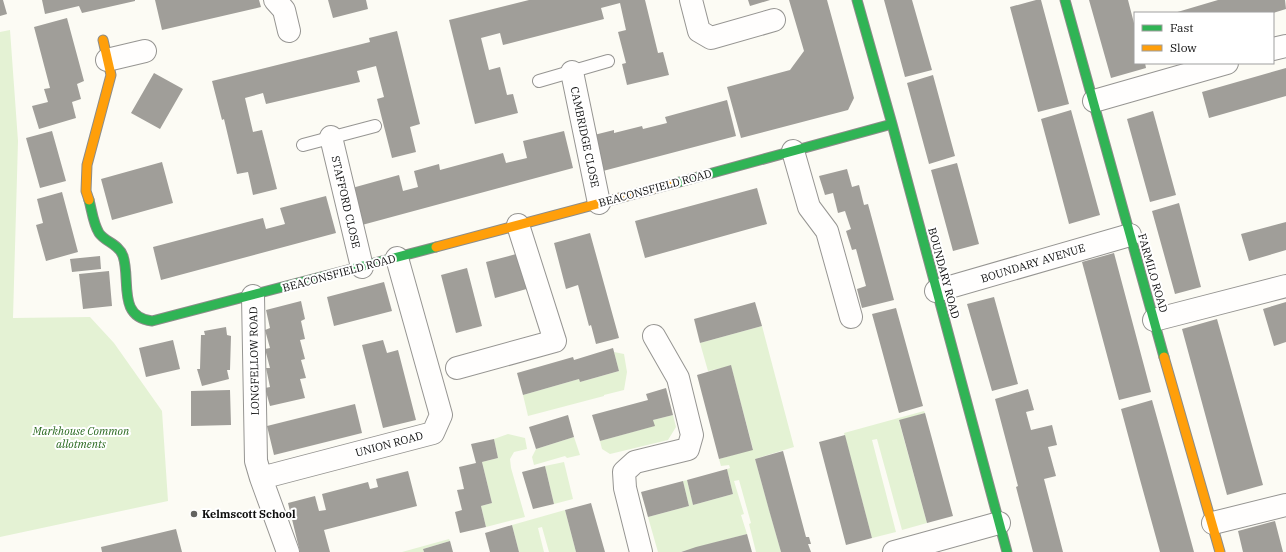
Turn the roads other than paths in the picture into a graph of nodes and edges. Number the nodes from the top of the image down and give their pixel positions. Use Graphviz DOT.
graph roads {
  1 [pos="275,0"];
  2 [pos="690,0"];
  3 [pos="857,0"];
  4 [pos="1065,0"];
  5 [pos="774,20"];
  6 [pos="289,31"];
  7 [pos="1286,46"];
  8 [pos="105,50"];
  9 [pos="1274,50"];
  10 [pos="145,51"];
  11 [pos="608,61"];
  12 [pos="1224,64"];
  13 [pos="572,72"];
  14 [pos="539,81"];
  15 [pos="1094,101"];
  16 [pos="892,124"];
  17 [pos="376,126"];
  18 [pos="331,138"];
  19 [pos="303,144"];
  20 [pos="793,151"];
  21 [pos="599,203"];
  22 [pos="518,225"];
  23 [pos="1130,235"];
  24 [pos="397,258"];
  25 [pos="362,267"];
  26 [pos="1286,286"];
  27 [pos="936,291"];
  28 [pos="253,296"];
  29 [pos="851,317"];
  30 [pos="1154,320"];
  31 [pos="654,336"];
  32 [pos="457,368"];
  33 [pos="261,478"];
  34 [pos="1286,505"];
  35 [pos="999,523"];
  36 [pos="1212,523"];
  37 [pos="288,552"];
  38 [pos="641,552"];
  39 [pos="894,552"];
  40 [pos="1006,552"];
  41 [pos="1220,552"];
  1 -- 6 [label="street"];
  2 -- 5 [label="street"];
  3 -- 16 [label="street, BOUNDARY ROAD"];
  4 -- 15 [label="street, FARMILO ROAD"];
  7 -- 9 [label="street"];
  8 -- 10 [label="street, LONGFELLOW ROAD"];
  8 -- 28 [label="street, LONGFELLOW ROAD"];
  11 -- 13 [label="lane, CAMBRIDGE CLOSE"];
  12 -- 15 [label="street"];
  13 -- 14 [label="lane, CAMBRIDGE CLOSE"];
  13 -- 21 [label="street, CAMBRIDGE CLOSE"];
  15 -- 23 [label="street, FARMILO ROAD"];
  16 -- 20 [label="street, BEACONSFIELD ROAD"];
  16 -- 27 [label="street, BOUNDARY ROAD"];
  17 -- 18 [label="lane"];
  18 -- 19 [label="lane"];
  18 -- 25 [label="street, STAFFORD CLOSE"];
  20 -- 21 [label="street, BEACONSFIELD ROAD"];
  20 -- 29 [label="street"];
  21 -- 22 [label="street, BEACONSFIELD ROAD"];
  22 -- 24 [label="street, BEACONSFIELD ROAD"];
  22 -- 32 [label="street"];
  23 -- 27 [label="street, BOUNDARY AVENUE"];
  23 -- 30 [label="street, FARMILO ROAD"];
  24 -- 25 [label="street, BEACONSFIELD ROAD"];
  24 -- 33 [label="street, UNION ROAD"];
  25 -- 28 [label="street, BEACONSFIELD ROAD"];
  26 -- 30 [label="street"];
  27 -- 35 [label="street, BOUNDARY ROAD"];
  28 -- 33 [label="street, LONGFELLOW ROAD"];
  30 -- 36 [label="street, FARMILO ROAD"];
  31 -- 38 [label="street"];
  33 -- 37 [label="street, LONGFELLOW ROAD"];
  34 -- 36 [label="street"];
  35 -- 39 [label="street"];
  35 -- 40 [label="street, BOUNDARY ROAD"];
  36 -- 41 [label="street, FARMILO ROAD"];
}
